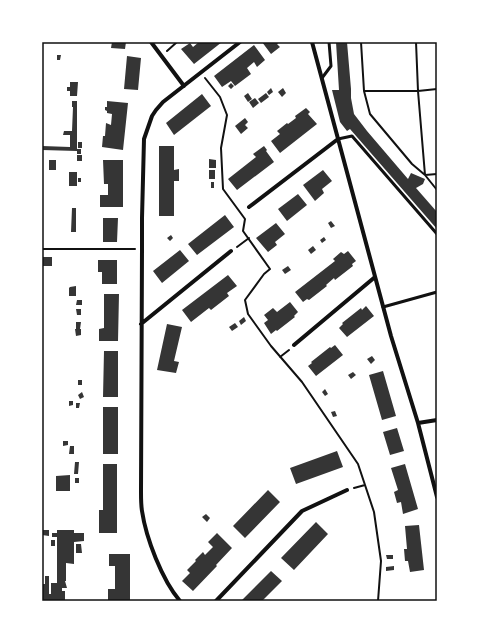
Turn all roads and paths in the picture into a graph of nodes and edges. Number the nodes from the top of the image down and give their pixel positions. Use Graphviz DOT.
graph roads {
  1 [pos="151,42"];
  2 [pos="177,42"];
  3 [pos="240,42"];
  4 [pos="312,42"];
  5 [pos="329,42"];
  6 [pos="360,42"];
  7 [pos="416,42"];
  8 [pos="162,56"];
  9 [pos="201,73"];
  10 [pos="322,78"];
  11 [pos="184,86"];
  12 [pos="437,90"];
  13 [pos="364,91"];
  14 [pos="418,91"];
  15 [pos="338,139"];
  16 [pos="437,174"];
  17 [pos="425,175"];
  18 [pos="437,190"];
  19 [pos="249,207"];
  20 [pos="437,234"];
  21 [pos="249,238"];
  22 [pos="42,249"];
  23 [pos="142,249"];
  24 [pos="231,251"];
  25 [pos="375,277"];
  26 [pos="437,292"];
  27 [pos="383,307"];
  28 [pos="141,324"];
  29 [pos="294,345"];
  30 [pos="280,357"];
  31 [pos="437,420"];
  32 [pos="418,423"];
  33 [pos="365,485"];
  34 [pos="347,490"];
  35 [pos="437,497"];
  36 [pos="178,600"];
  37 [pos="216,601"];
  38 [pos="378,601"];
  1 -- 8 [label="street"];
  2 -- 8 [label="path"];
  3 -- 9 [label="street"];
  4 -- 10 [label="street"];
  5 -- 10 [label="lane"];
  6 -- 13 [label="path"];
  7 -- 14 [label="path"];
  8 -- 11 [label="street"];
  9 -- 11 [label="street"];
  9 -- 21 [label="path"];
  10 -- 15 [label="street"];
  11 -- 23 [label="street"];
  12 -- 14 [label="path"];
  13 -- 14 [label="path"];
  13 -- 17 [label="path"];
  14 -- 17 [label="path"];
  15 -- 19 [label="street"];
  15 -- 20 [label="lane"];
  15 -- 25 [label="street"];
  16 -- 17 [label="path"];
  17 -- 18 [label="path"];
  21 -- 24 [label="path"];
  21 -- 30 [label="path"];
  22 -- 23 [label="path"];
  23 -- 28 [label="street"];
  24 -- 28 [label="street"];
  25 -- 27 [label="street"];
  25 -- 29 [label="street"];
  26 -- 27 [label="lane"];
  27 -- 32 [label="street"];
  28 -- 36 [label="street"];
  29 -- 30 [label="path"];
  30 -- 33 [label="path"];
  31 -- 32 [label="street"];
  32 -- 35 [label="street"];
  33 -- 34 [label="path"];
  33 -- 38 [label="path"];
  34 -- 37 [label="street"];
}
